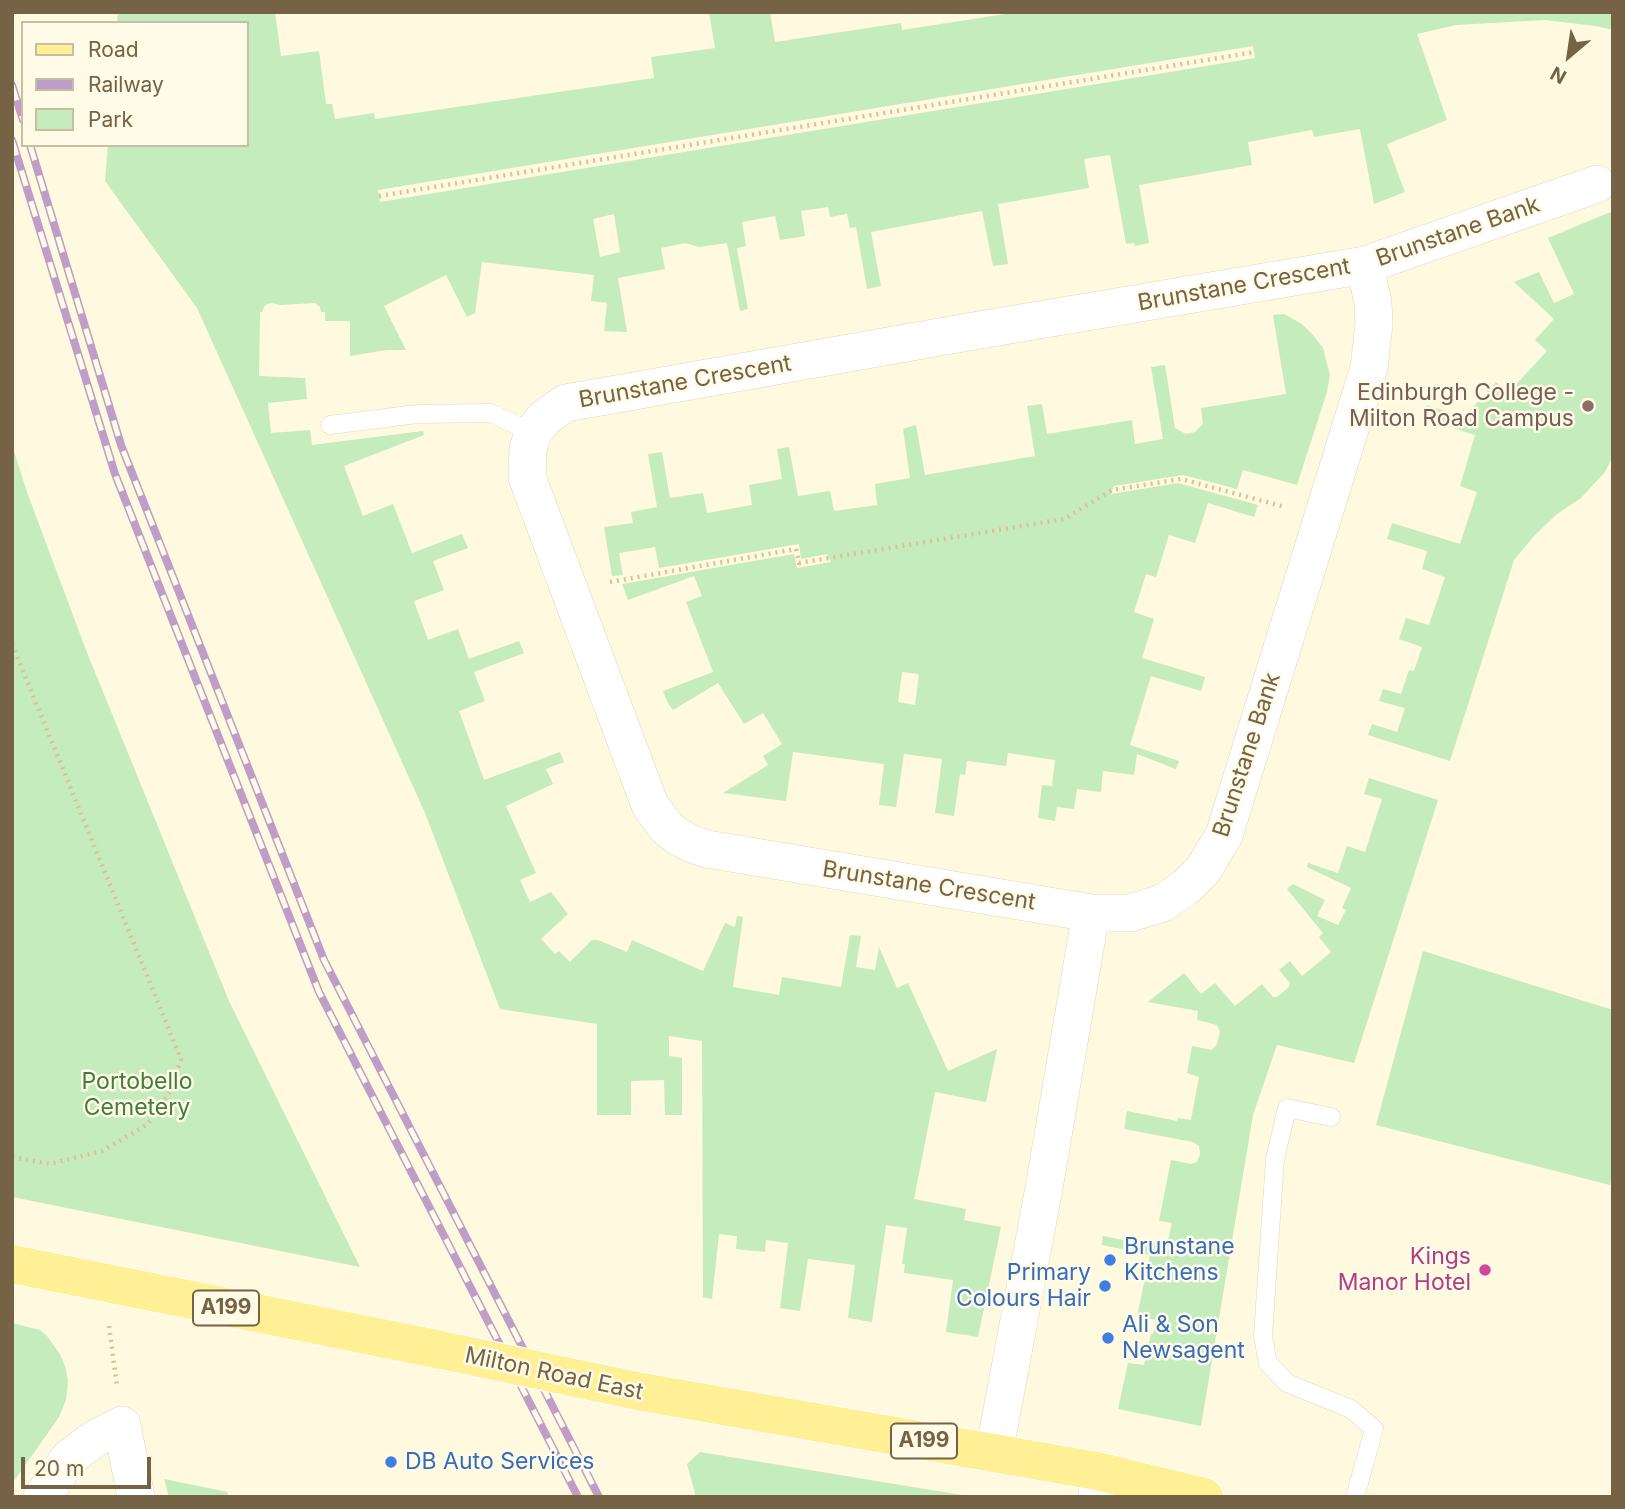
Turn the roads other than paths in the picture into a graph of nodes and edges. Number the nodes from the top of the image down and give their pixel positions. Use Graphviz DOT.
graph roads {
  1 [pos="1597,184"];
  2 [pos="1365,265"];
  3 [pos="330,425"];
  4 [pos="533,433"];
  5 [pos="1091,913"];
  6 [pos="1331,1117"];
  7 [pos="12,1264"];
  8 [pos="994,1453"];
  9 [pos="1097,1484"];
  10 [pos="42,1497"];
  11 [pos="136,1497"];
  12 [pos="1204,1497"];
  13 [pos="1354,1497"];
  1 -- 2 [label="street, Brunstane Bank"];
  2 -- 4 [label="street, Brunstane Crescent"];
  2 -- 5 [label="street, Brunstane Bank"];
  3 -- 4 [label="lane"];
  4 -- 5 [label="street, Brunstane Crescent"];
  5 -- 8 [label="street"];
  6 -- 13 [label="lane"];
  7 -- 8 [label="main road, Milton Road East / A199, bridge"];
  8 -- 9 [label="main road, Milton Road East / A199"];
  9 -- 12 [label="main road, Milton Road East / A199"];
  10 -- 11 [label="street"];
}
